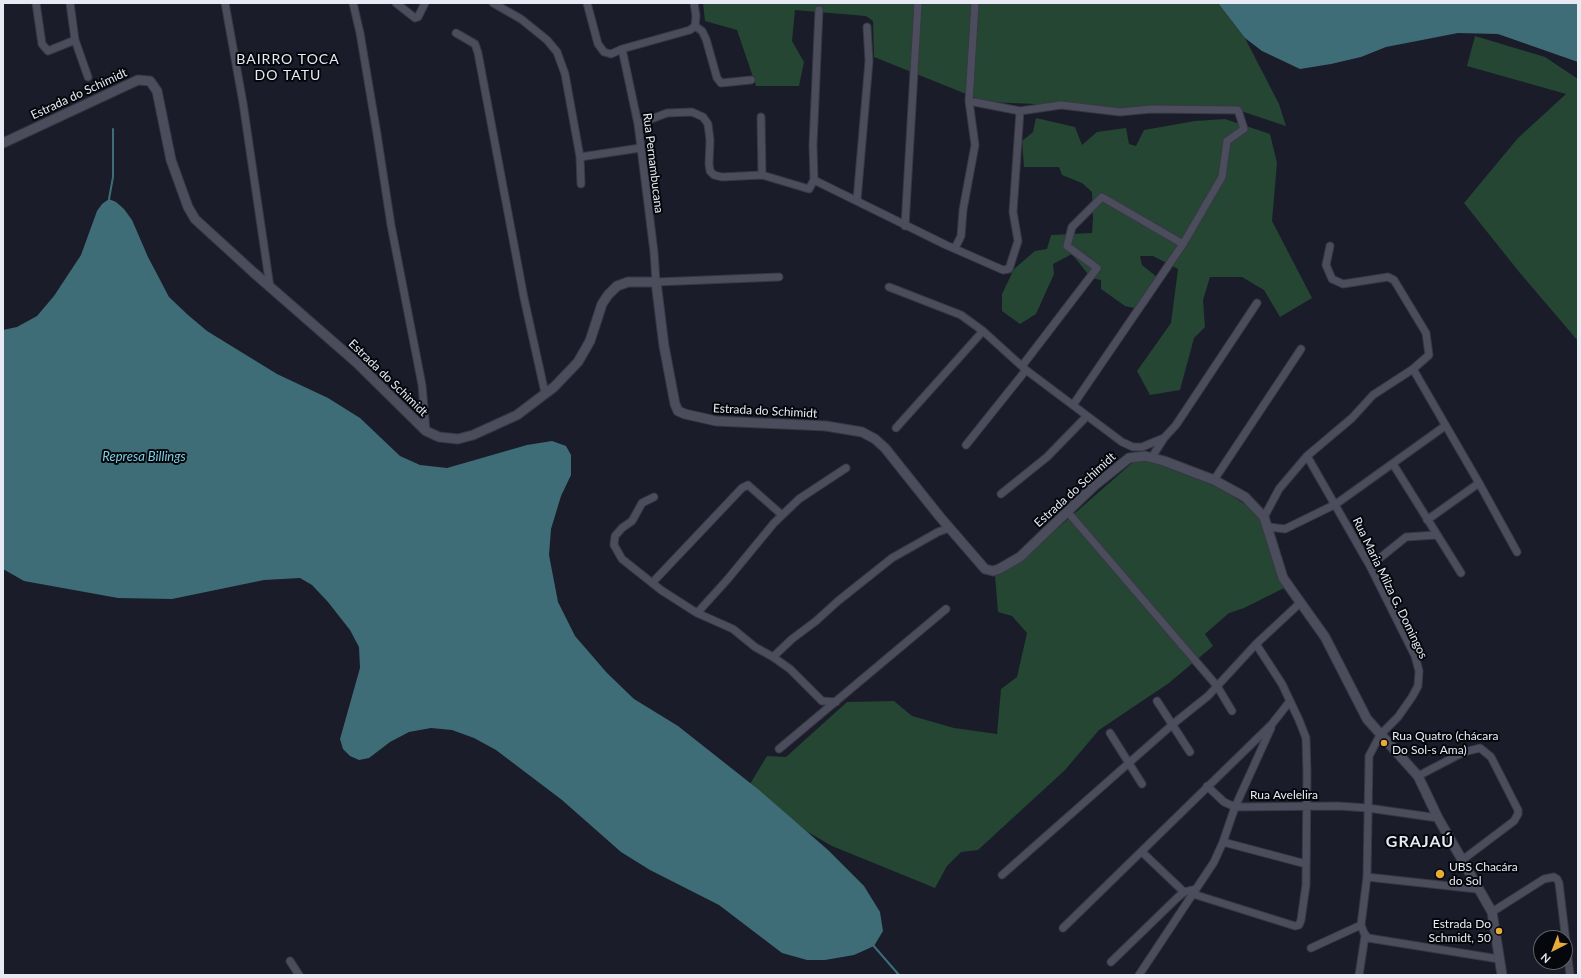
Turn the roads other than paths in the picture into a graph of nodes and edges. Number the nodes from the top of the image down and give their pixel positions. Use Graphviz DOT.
graph roads {
  1 [pos="36,3"];
  2 [pos="70,3"];
  3 [pos="225,3"];
  4 [pos="353,3"];
  5 [pos="396,3"];
  6 [pos="425,3"];
  7 [pos="587,3"];
  8 [pos="694,3"];
  9 [pos="918,3"];
  10 [pos="975,3"];
  11 [pos="496,4"];
  12 [pos="820,10"];
  13 [pos="695,26"];
  14 [pos="867,27"];
  15 [pos="456,34"];
  16 [pos="75,40"];
  17 [pos="622,49"];
  18 [pos="88,77"];
  19 [pos="751,80"];
  20 [pos="969,101"];
  21 [pos="1020,111"];
  22 [pos="761,117"];
  23 [pos="638,124"];
  24 [pos="3,143"];
  25 [pos="640,148"];
  26 [pos="580,157"];
  27 [pos="762,175"];
  28 [pos="814,180"];
  29 [pos="580,184"];
  30 [pos="857,200"];
  31 [pos="905,226"];
  32 [pos="1183,244"];
  33 [pos="1330,246"];
  34 [pos="954,248"];
  35 [pos="779,277"];
  36 [pos="656,282"];
  37 [pos="270,287"];
  38 [pos="889,287"];
  39 [pos="1257,303"];
  40 [pos="983,331"];
  41 [pos="1301,349"];
  42 [pos="1024,368"];
  43 [pos="1413,370"];
  44 [pos="545,393"];
  45 [pos="1073,405"];
  46 [pos="1087,416"];
  47 [pos="1445,426"];
  48 [pos="896,428"];
  49 [pos="426,431"];
  50 [pos="1164,438"];
  51 [pos="966,445"];
  52 [pos="1307,456"];
  53 [pos="1152,457"];
  54 [pos="1394,464"];
  55 [pos="846,468"];
  56 [pos="1214,480"];
  57 [pos="1480,483"];
  58 [pos="1001,494"];
  59 [pos="654,497"];
  60 [pos="1336,504"];
  61 [pos="1067,511"];
  62 [pos="782,515"];
  63 [pos="1264,517"];
  64 [pos="1427,520"];
  65 [pos="1269,527"];
  66 [pos="949,528"];
  67 [pos="1436,535"];
  68 [pos="1517,552"];
  69 [pos="1370,566"];
  70 [pos="1461,573"];
  71 [pos="652,583"];
  72 [pos="1300,603"];
  73 [pos="946,609"];
  74 [pos="697,612"];
  75 [pos="1256,644"];
  76 [pos="773,657"];
  77 [pos="1217,686"];
  78 [pos="1157,701"];
  79 [pos="1290,701"];
  80 [pos="836,702"];
  81 [pos="1232,711"];
  82 [pos="1173,724"];
  83 [pos="1272,724"];
  84 [pos="1110,733"];
  85 [pos="1380,735"];
  86 [pos="779,749"];
  87 [pos="1190,752"];
  88 [pos="1128,764"];
  89 [pos="1418,776"];
  90 [pos="1142,784"];
  91 [pos="1207,786"];
  92 [pos="1306,806"];
  93 [pos="1235,807"];
  94 [pos="1368,808"];
  95 [pos="1438,818"];
  96 [pos="1224,842"];
  97 [pos="1142,852"];
  98 [pos="1461,861"];
  99 [pos="1306,864"];
  100 [pos="1002,876"];
  101 [pos="1367,877"];
  102 [pos="1478,889"];
  103 [pos="1184,892"];
  104 [pos="1194,892"];
  105 [pos="1492,912"];
  106 [pos="1362,925"];
  107 [pos="1063,928"];
  108 [pos="1367,937"];
  109 [pos="1311,948"];
  110 [pos="1499,958"];
  111 [pos="290,961"];
  112 [pos="1111,962"];
  113 [pos="299,975"];
  114 [pos="1139,975"];
  115 [pos="1359,975"];
  116 [pos="1502,975"];
  117 [pos="1570,975"];
  1 -- 16 [label="street"];
  2 -- 16 [label="street"];
  3 -- 37 [label="street"];
  4 -- 49 [label="street"];
  5 -- 6 [label="street"];
  7 -- 17 [label="street"];
  8 -- 13 [label="street"];
  9 -- 31 [label="street"];
  10 -- 20 [label="street"];
  11 -- 26 [label="street"];
  12 -- 28 [label="street"];
  13 -- 17 [label="street"];
  13 -- 19 [label="street"];
  14 -- 30 [label="street"];
  15 -- 44 [label="street"];
  16 -- 18 [label="street"];
  17 -- 23 [label="street, Rua Pernambucana"];
  20 -- 21 [label="street"];
  20 -- 34 [label="street"];
  21 -- 32 [label="street"];
  21 -- 34 [label="street"];
  22 -- 27 [label="street"];
  23 -- 25 [label="street, Rua Pernambucana"];
  23 -- 27 [label="street"];
  24 -- 37 [label="street, Estrada do Schimidt"];
  25 -- 26 [label="street"];
  25 -- 36 [label="street, Rua Pernambucana"];
  26 -- 29 [label="street"];
  27 -- 28 [label="street"];
  28 -- 30 [label="street"];
  30 -- 31 [label="street"];
  31 -- 34 [label="street"];
  32 -- 42 [label="street"];
  32 -- 45 [label="street"];
  33 -- 43 [label="street"];
  35 -- 36 [label="street"];
  36 -- 44 [label="street, Estrada do Schimidt"];
  36 -- 66 [label="street, Estrada do Schimidt"];
  37 -- 49 [label="street, Estrada do Schimidt"];
  38 -- 40 [label="street"];
  39 -- 50 [label="street"];
  40 -- 42 [label="street"];
  40 -- 48 [label="street"];
  41 -- 56 [label="street"];
  42 -- 45 [label="street"];
  42 -- 51 [label="street"];
  43 -- 47 [label="street"];
  43 -- 52 [label="street"];
  44 -- 49 [label="street, Estrada do Schimidt"];
  45 -- 46 [label="street"];
  46 -- 50 [label="street"];
  46 -- 58 [label="street"];
  47 -- 54 [label="street"];
  47 -- 57 [label="street"];
  50 -- 53 [label="street"];
  52 -- 60 [label="street, Rua Maria Milza G. Domingos"];
  52 -- 63 [label="street"];
  53 -- 56 [label="street, Estrada do Schimidt"];
  53 -- 61 [label="street, Estrada do Schimidt"];
  54 -- 60 [label="street"];
  54 -- 64 [label="street"];
  55 -- 62 [label="street"];
  56 -- 63 [label="street, Estrada do Schimidt"];
  57 -- 64 [label="street"];
  57 -- 68 [label="street"];
  59 -- 71 [label="street"];
  60 -- 65 [label="street"];
  60 -- 69 [label="street, Rua Maria Milza G. Domingos"];
  61 -- 66 [label="street, Estrada do Schimidt"];
  61 -- 77 [label="street"];
  62 -- 71 [label="street"];
  62 -- 74 [label="street"];
  63 -- 65 [label="street, Estrada do Schimidt"];
  64 -- 67 [label="street"];
  65 -- 72 [label="street, Estrada do Schimidt"];
  66 -- 76 [label="street"];
  67 -- 69 [label="street"];
  67 -- 70 [label="street"];
  69 -- 85 [label="street, Rua Maria Milza G. Domingos"];
  71 -- 74 [label="street"];
  72 -- 75 [label="street"];
  72 -- 85 [label="street, Estrada do Schimidt"];
  73 -- 80 [label="street"];
  74 -- 76 [label="street"];
  75 -- 77 [label="street"];
  75 -- 79 [label="street"];
  76 -- 80 [label="street"];
  77 -- 81 [label="street"];
  77 -- 82 [label="street"];
  78 -- 82 [label="street"];
  79 -- 83 [label="street"];
  79 -- 92 [label="street"];
  80 -- 86 [label="street"];
  82 -- 87 [label="street"];
  82 -- 88 [label="street"];
  83 -- 91 [label="street"];
  83 -- 93 [label="street"];
  84 -- 88 [label="street"];
  85 -- 89 [label="street, Estrada do Schimidt"];
  85 -- 94 [label="street, Rua Maria Milza G. Domingos"];
  88 -- 90 [label="street"];
  88 -- 100 [label="street"];
  89 -- 95 [label="street, Estrada do Schimidt"];
  89 -- 98 [label="street"];
  91 -- 93 [label="street, Rua Avelelira"];
  91 -- 97 [label="street"];
  92 -- 93 [label="street, Rua Avelelira"];
  92 -- 94 [label="street, Rua Avelelira"];
  92 -- 99 [label="street"];
  93 -- 96 [label="street"];
  94 -- 95 [label="street, Rua Avelelira"];
  94 -- 101 [label="street, Rua Maria Milza G. Domingos"];
  95 -- 98 [label="street, Estrada do Schimidt"];
  96 -- 99 [label="street"];
  96 -- 104 [label="street"];
  97 -- 103 [label="street"];
  97 -- 107 [label="street"];
  98 -- 102 [label="street, Estrada do Schimidt"];
  99 -- 104 [label="street"];
  101 -- 102 [label="street"];
  101 -- 106 [label="street, Rua Maria Milza G. Domingos"];
  102 -- 105 [label="street, Estrada do Schimidt"];
  103 -- 104 [label="street"];
  103 -- 112 [label="street"];
  104 -- 114 [label="street"];
  105 -- 110 [label="street, Estrada do Schimidt"];
  105 -- 117 [label="street"];
  106 -- 108 [label="street, Rua Maria Milza G. Domingos"];
  106 -- 109 [label="street"];
  108 -- 110 [label="street"];
  108 -- 115 [label="street"];
  110 -- 116 [label="street, Estrada do Schimidt"];
  111 -- 113 [label="street"];
}
